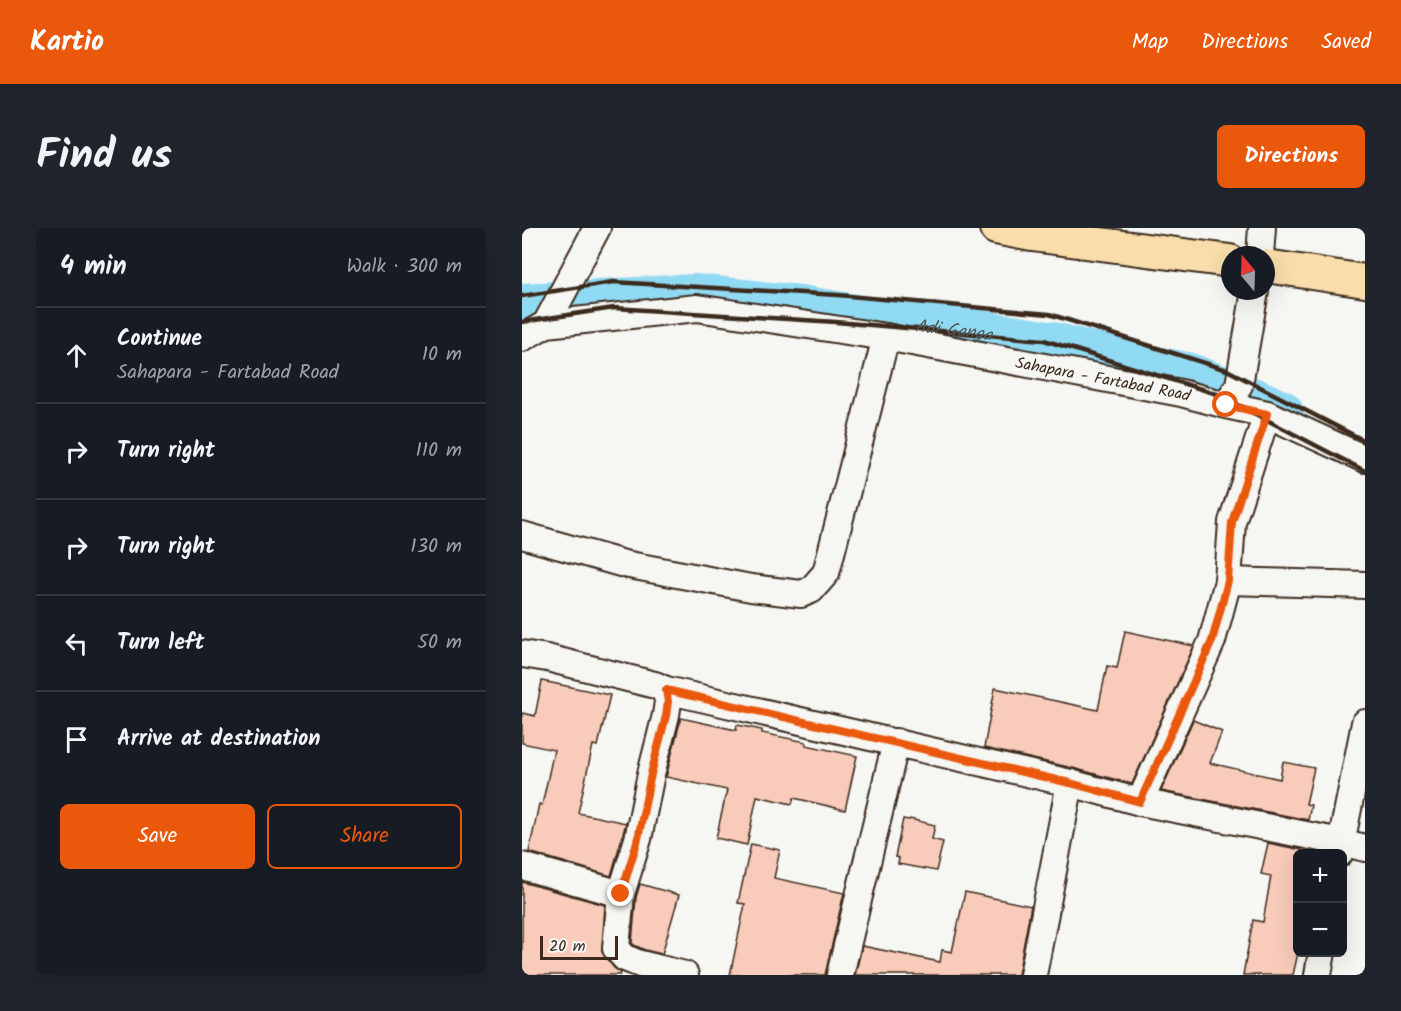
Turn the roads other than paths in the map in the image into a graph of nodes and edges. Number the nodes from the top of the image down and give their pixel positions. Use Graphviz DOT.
graph roads {
  1 [pos="597,228"];
  2 [pos="996,228"];
  3 [pos="1262,228"];
  4 [pos="1031,232"];
  5 [pos="1261,246"];
  6 [pos="1221,260"];
  7 [pos="1275,267"];
  8 [pos="1365,281"];
  9 [pos="1255,300"];
  10 [pos="547,321"];
  11 [pos="886,337"];
  12 [pos="522,338"];
  13 [pos="1226,405"];
  14 [pos="1267,414"];
  15 [pos="1365,459"];
  16 [pos="522,535"];
  17 [pos="1228,581"];
  18 [pos="1365,585"];
  19 [pos="522,654"];
  20 [pos="666,690"];
  21 [pos="1365,723"];
  22 [pos="896,742"];
  23 [pos="1070,783"];
  24 [pos="1140,802"];
  25 [pos="1348,848"];
  26 [pos="522,866"];
  27 [pos="621,894"];
  28 [pos="1321,957"];
  29 [pos="638,970"];
  30 [pos="685,975"];
  31 [pos="840,975"];
  32 [pos="1033,975"];
  33 [pos="1318,975"];
  1 -- 10 [label="street"];
  2 -- 4 [label="main road"];
  3 -- 5 [label="street"];
  4 -- 6 [label="main road"];
  7 -- 8 [label="main road"];
  9 -- 13 [label="street"];
  10 -- 11 [label="street, Sahapara - Fartabad Road"];
  10 -- 12 [label="street, Sahapara - Fartabad Road"];
  11 -- 13 [label="street, Sahapara - Fartabad Road"];
  11 -- 16 [label="street"];
  13 -- 14 [label="street, Sahapara - Fartabad Road"];
  14 -- 15 [label="street, Sahapara - Fartabad Road"];
  14 -- 17 [label="street"];
  17 -- 18 [label="street"];
  17 -- 24 [label="street"];
  19 -- 20 [label="street"];
  20 -- 22 [label="street"];
  20 -- 27 [label="street"];
  21 -- 25 [label="street"];
  22 -- 23 [label="street"];
  22 -- 31 [label="street"];
  23 -- 24 [label="street"];
  23 -- 32 [label="street"];
  24 -- 25 [label="street"];
  26 -- 27 [label="street"];
  27 -- 29 [label="street"];
  28 -- 33 [label="street"];
  29 -- 30 [label="street"];
}
